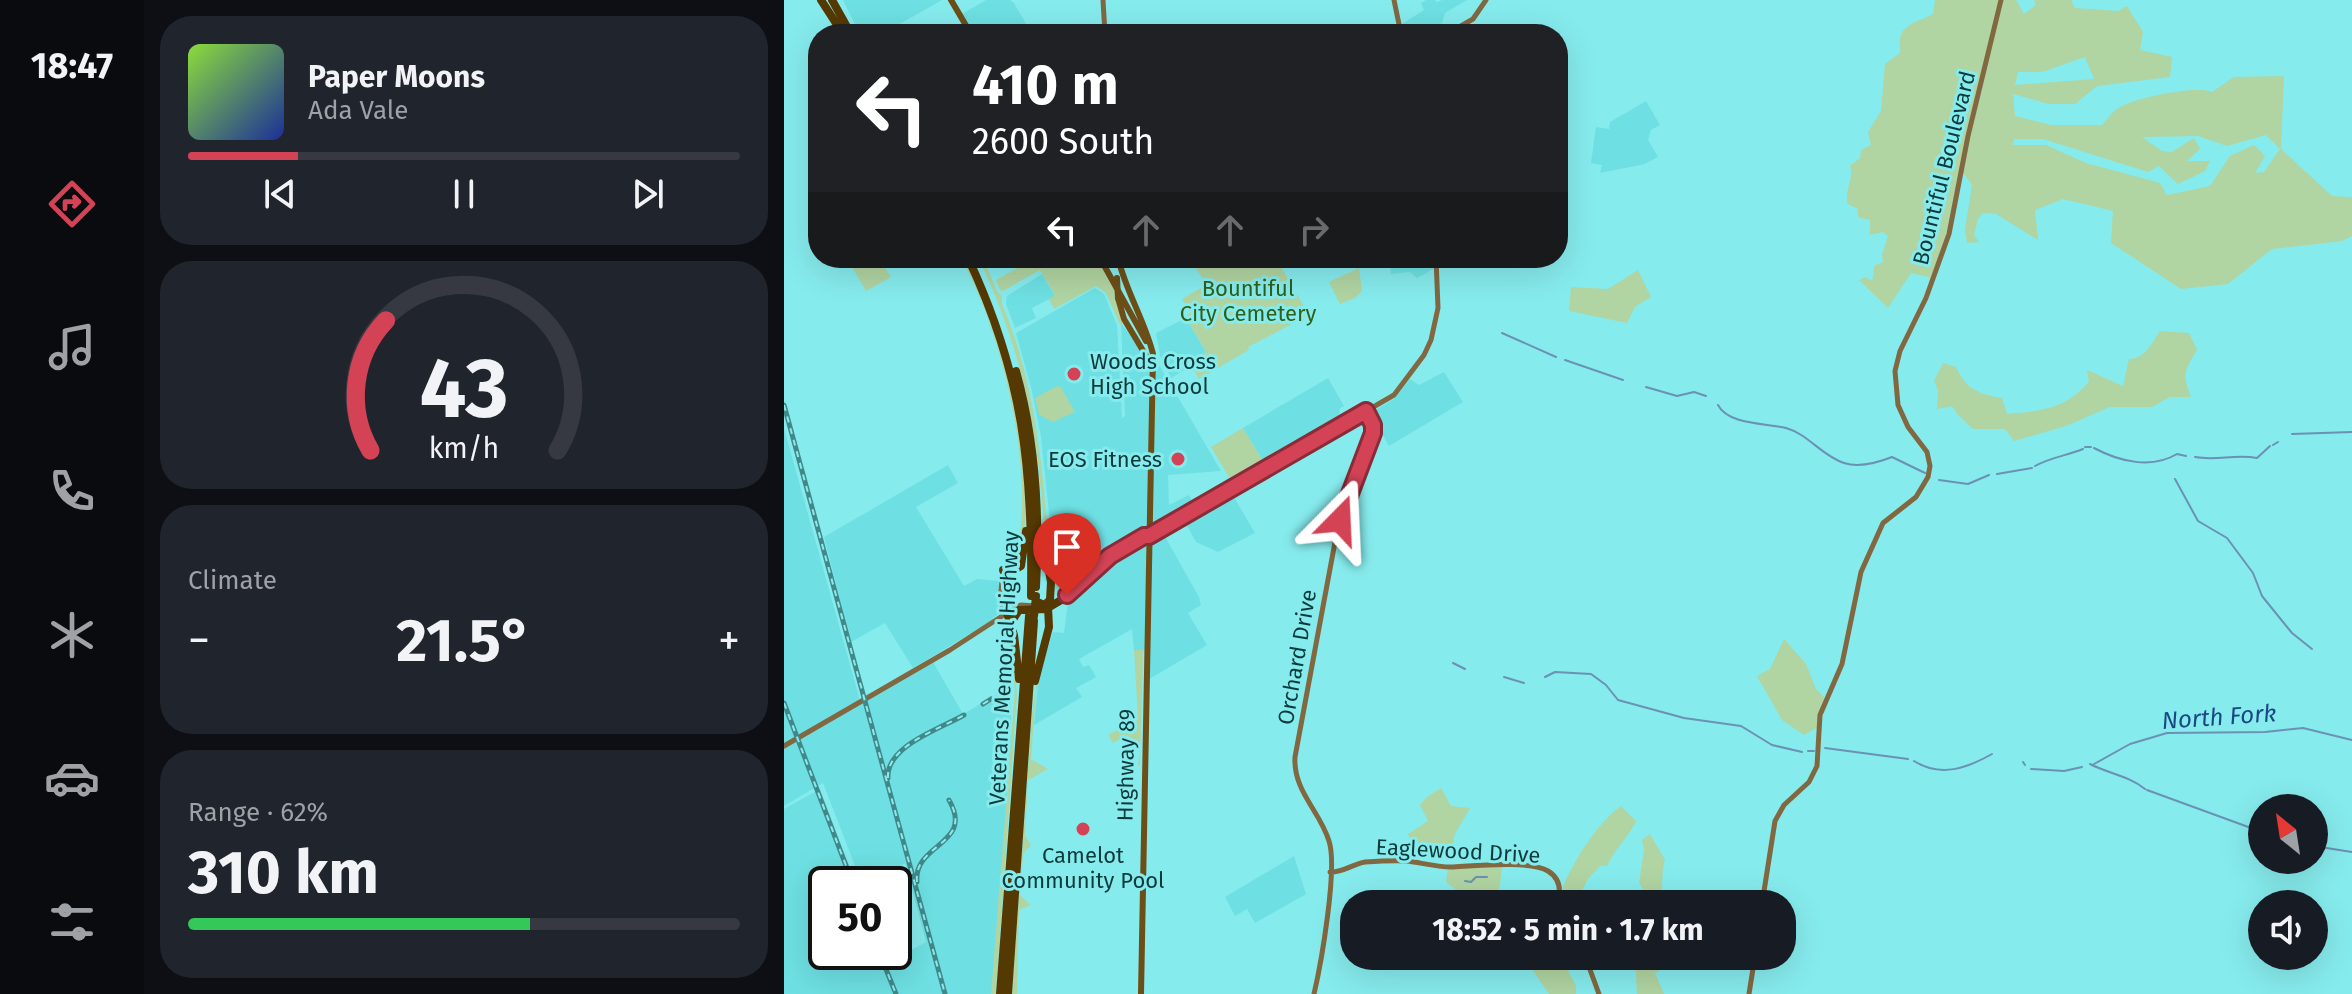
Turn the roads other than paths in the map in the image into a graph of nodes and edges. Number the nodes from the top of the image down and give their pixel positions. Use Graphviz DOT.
graph roads {
  1 [pos="823,0"];
  2 [pos="835,0"];
  3 [pos="951,0"];
  4 [pos="1103,0"];
  5 [pos="1394,0"];
  6 [pos="1486,0"];
  7 [pos="2001,0"];
  8 [pos="838,24"];
  9 [pos="847,24"];
  10 [pos="965,24"];
  11 [pos="1104,24"];
  12 [pos="1399,24"];
  13 [pos="1464,24"];
  14 [pos="975,268"];
  15 [pos="976,268"];
  16 [pos="1106,268"];
  17 [pos="1117,268"];
  18 [pos="1120,268"];
  19 [pos="1436,268"];
  20 [pos="1151,364"];
  21 [pos="1366,411"];
  22 [pos="1028,474"];
  23 [pos="1036,480"];
  24 [pos="1149,536"];
  25 [pos="1003,570"];
  26 [pos="1082,584"];
  27 [pos="1051,589"];
  28 [pos="1061,601"];
  29 [pos="1042,602"];
  30 [pos="1006,612"];
  31 [pos="1032,616"];
  32 [pos="998,619"];
  33 [pos="1050,619"];
  34 [pos="1012,626"];
  35 [pos="1021,716"];
  36 [pos="784,746"];
  37 [pos="1026,749"];
  38 [pos="1330,876"];
  39 [pos="1559,890"];
  40 [pos="1764,890"];
  41 [pos="1590,970"];
  42 [pos="1753,970"];
  43 [pos="1000,994"];
  44 [pos="1008,994"];
  45 [pos="1141,994"];
  46 [pos="1314,994"];
  47 [pos="1599,994"];
  48 [pos="1749,994"];
  1 -- 8 [label="highway"];
  2 -- 9 [label="highway"];
  3 -- 10 [label="main road"];
  4 -- 11 [label="main road"];
  5 -- 12 [label="main road"];
  6 -- 13 [label="main road"];
  7 -- 40 [label="main road, Bountiful Boulevard"];
  14 -- 22 [label="highway, Veterans Memorial Highway"];
  15 -- 23 [label="highway, Veterans Memorial Highway"];
  16 -- 20 [label="main road"];
  17 -- 20 [label="main road, bridge"];
  18 -- 20 [label="main road"];
  19 -- 21 [label="main road"];
  20 -- 24 [label="main road, Highway 89"];
  21 -- 24 [label="main road"];
  21 -- 38 [label="main road, Orchard Drive"];
  22 -- 25 [label="highway"];
  22 -- 29 [label="highway, Veterans Memorial Highway"];
  23 -- 27 [label="highway"];
  23 -- 29 [label="highway, Veterans Memorial Highway"];
  24 -- 26 [label="main road"];
  24 -- 28 [label="main road"];
  24 -- 45 [label="main road, Highway 89"];
  25 -- 30 [label="main road"];
  26 -- 28 [label="main road"];
  26 -- 29 [label="highway"];
  27 -- 28 [label="highway"];
  27 -- 29 [label="highway"];
  28 -- 29 [label="main road"];
  28 -- 33 [label="highway"];
  29 -- 30 [label="main road"];
  29 -- 31 [label="highway, Veterans Memorial Highway, bridge"];
  29 -- 33 [label="highway"];
  29 -- 34 [label="highway"];
  30 -- 32 [label="main road"];
  30 -- 34 [label="highway"];
  31 -- 35 [label="highway, Veterans Memorial Highway"];
  31 -- 37 [label="highway, Veterans Memorial Highway"];
  32 -- 34 [label="highway"];
  32 -- 36 [label="main road"];
  33 -- 37 [label="highway"];
  34 -- 35 [label="highway"];
  35 -- 43 [label="highway, Veterans Memorial Highway"];
  37 -- 44 [label="highway, Veterans Memorial Highway"];
  38 -- 39 [label="main road, Eaglewood Drive"];
  38 -- 46 [label="main road, Orchard Drive"];
  41 -- 47 [label="main road"];
  42 -- 48 [label="main road"];
}
